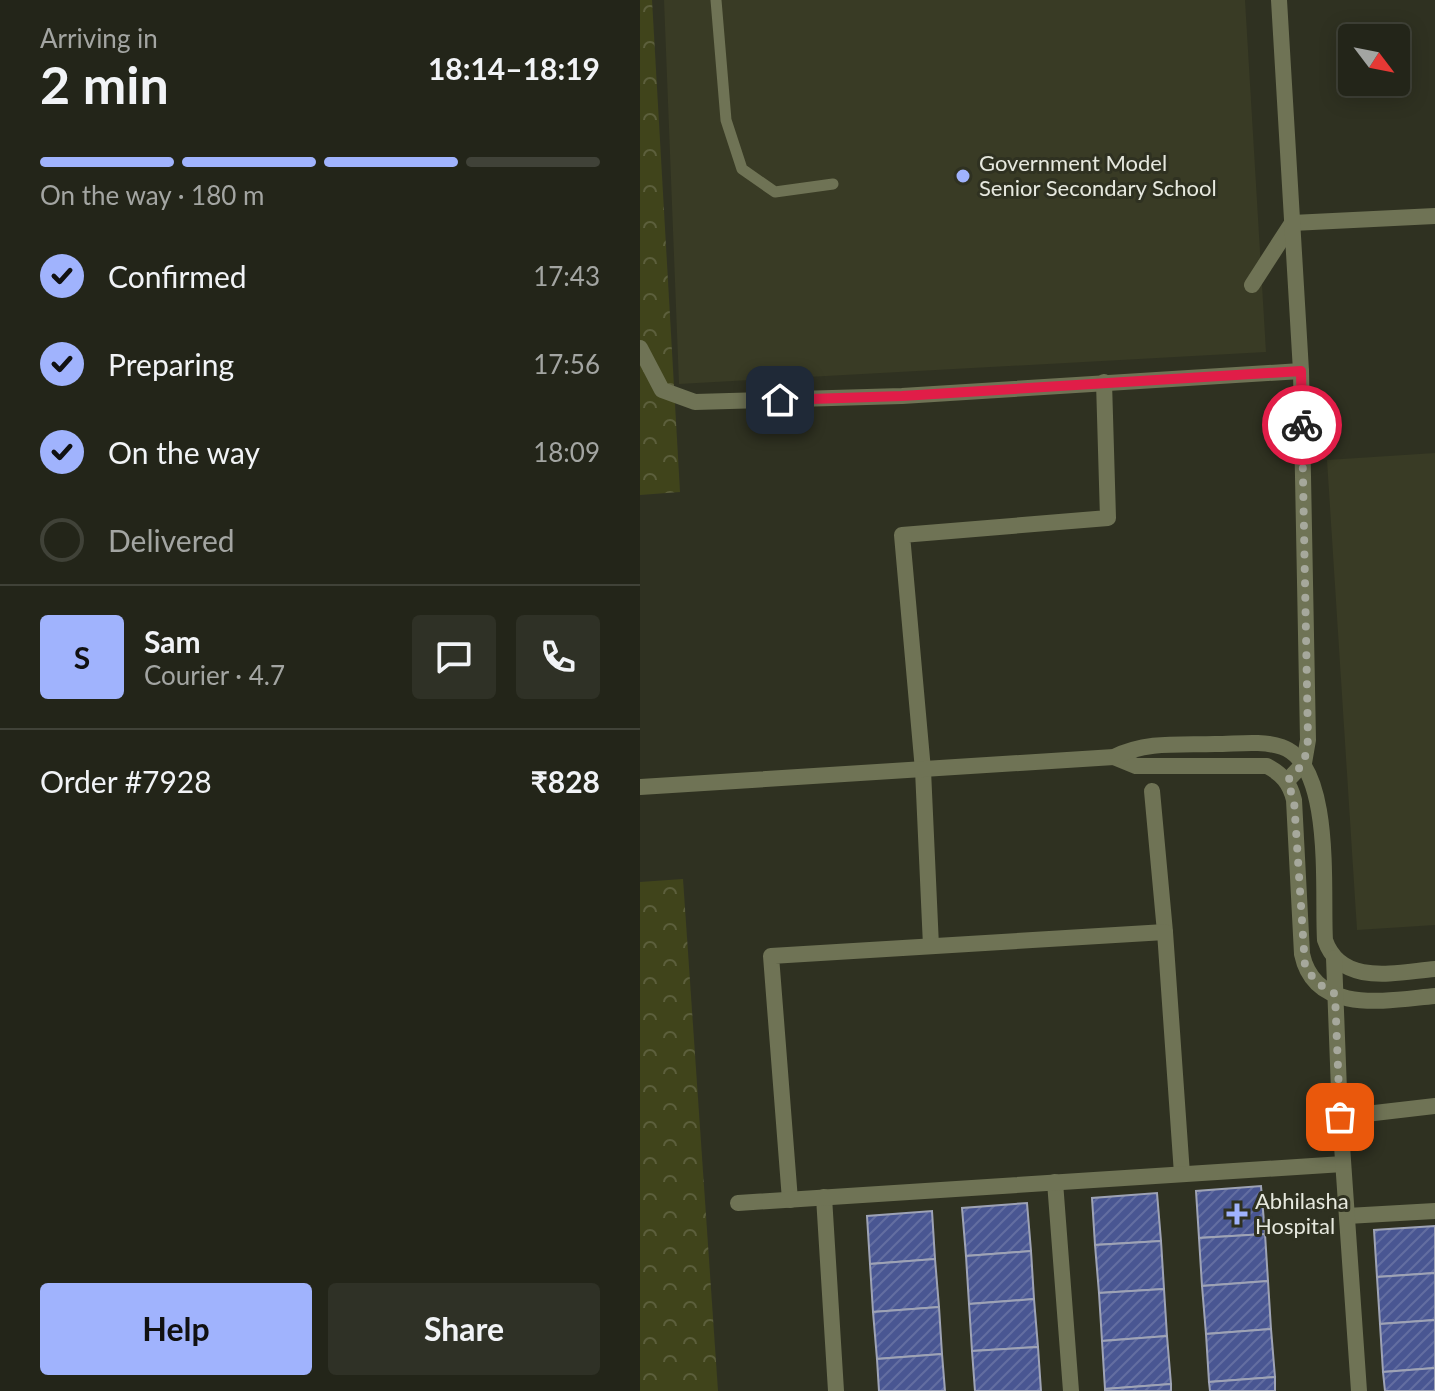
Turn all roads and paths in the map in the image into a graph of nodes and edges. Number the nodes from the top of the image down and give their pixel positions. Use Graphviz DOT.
graph roads {
  1 [pos="716,0"];
  2 [pos="1279,0"];
  3 [pos="833,184"];
  4 [pos="1435,216"];
  5 [pos="1292,223"];
  6 [pos="1252,285"];
  7 [pos="640,348"];
  8 [pos="1301,371"];
  9 [pos="1104,382"];
  10 [pos="1114,757"];
  11 [pos="1304,763"];
  12 [pos="923,770"];
  13 [pos="1287,781"];
  14 [pos="640,787"];
  15 [pos="1152,791"];
  16 [pos="1165,932"];
  17 [pos="931,946"];
  18 [pos="1334,958"];
  19 [pos="1435,969"];
  20 [pos="1335,994"];
  21 [pos="1435,996"];
  22 [pos="1435,1106"];
  23 [pos="1340,1117"];
  24 [pos="1343,1164"];
  25 [pos="1182,1174"];
  26 [pos="1055,1182"];
  27 [pos="824,1197"];
  28 [pos="790,1200"];
  29 [pos="738,1203"];
  30 [pos="1435,1211"];
  31 [pos="1347,1216"];
  32 [pos="836,1391"];
  33 [pos="1071,1391"];
  34 [pos="1359,1391"];
  1 -- 3 [label="lane"];
  2 -- 5 [label="street"];
  4 -- 5 [label="street"];
  5 -- 6 [label="street"];
  5 -- 8 [label="street"];
  7 -- 9 [label="street"];
  8 -- 9 [label="street"];
  8 -- 11 [label="street"];
  9 -- 12 [label="street"];
  10 -- 11 [label="street"];
  10 -- 12 [label="street"];
  10 -- 13 [label="street"];
  11 -- 13 [label="street"];
  11 -- 18 [label="street"];
  12 -- 14 [label="street"];
  12 -- 17 [label="street"];
  13 -- 20 [label="street"];
  15 -- 16 [label="street"];
  16 -- 17 [label="street"];
  16 -- 25 [label="street"];
  17 -- 28 [label="street"];
  18 -- 19 [label="street"];
  18 -- 20 [label="street"];
  20 -- 21 [label="street"];
  20 -- 23 [label="street"];
  22 -- 23 [label="street"];
  23 -- 24 [label="street"];
  24 -- 25 [label="street"];
  24 -- 31 [label="street"];
  25 -- 26 [label="street"];
  26 -- 27 [label="street"];
  26 -- 33 [label="street"];
  27 -- 28 [label="street"];
  27 -- 32 [label="street"];
  28 -- 29 [label="street"];
  30 -- 31 [label="street"];
  31 -- 34 [label="street"];
}
